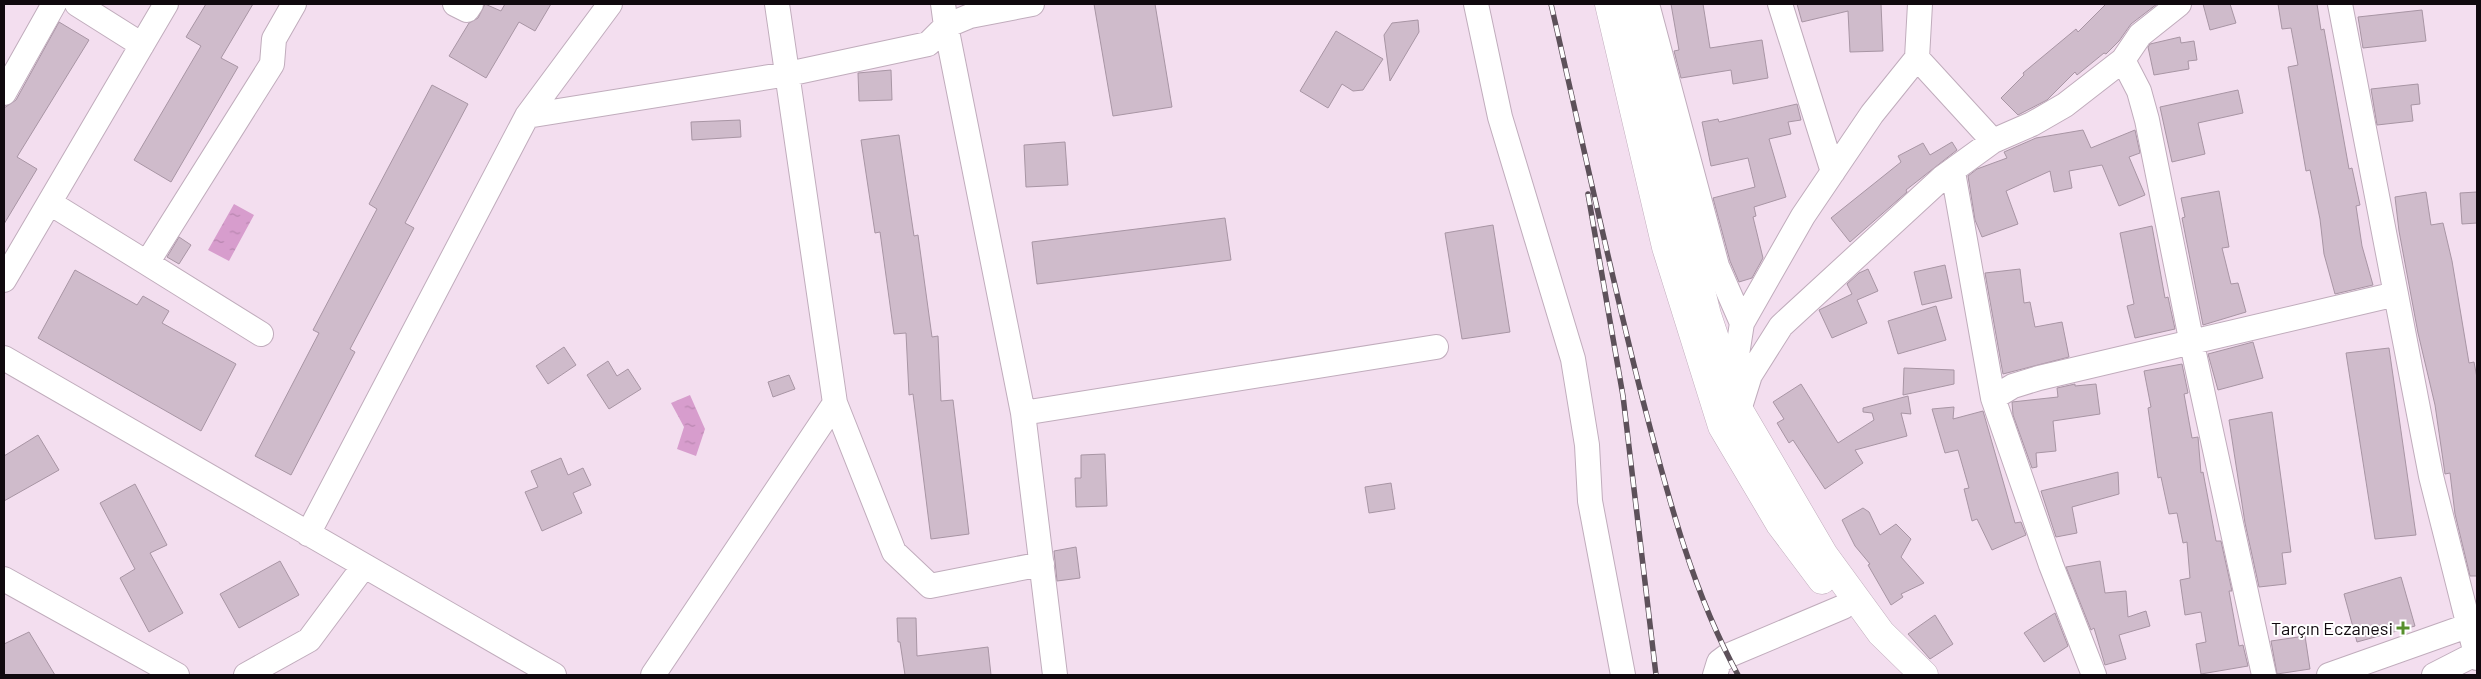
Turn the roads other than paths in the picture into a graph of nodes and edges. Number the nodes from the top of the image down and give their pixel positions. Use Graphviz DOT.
graph roads {
  1 [pos="54,4"];
  2 [pos="77,4"];
  3 [pos="166,4"];
  4 [pos="294,4"];
  5 [pos="455,4"];
  6 [pos="471,4"];
  7 [pos="610,4"];
  8 [pos="778,4"];
  9 [pos="1032,4"];
  10 [pos="1476,4"];
  11 [pos="1609,4"];
  12 [pos="1630,4"];
  13 [pos="1647,4"];
  14 [pos="1780,4"];
  15 [pos="1920,4"];
  16 [pos="2180,4"];
  17 [pos="2340,4"];
  18 [pos="945,15"];
  19 [pos="142,45"];
  20 [pos="1916,58"];
  21 [pos="2123,60"];
  22 [pos="788,74"];
  23 [pos="4,93"];
  24 [pos="527,116"];
  25 [pos="1993,141"];
  26 [pos="1833,172"];
  27 [pos="1953,172"];
  28 [pos="50,203"];
  29 [pos="147,263"];
  30 [pos="4,280"];
  31 [pos="2396,294"];
  32 [pos="1742,323"];
  33 [pos="261,334"];
  34 [pos="2192,344"];
  35 [pos="1436,347"];
  36 [pos="4,358"];
  37 [pos="1993,398"];
  38 [pos="835,403"];
  39 [pos="1731,408"];
  40 [pos="1023,412"];
  41 [pos="308,534"];
  42 [pos="1042,564"];
  43 [pos="364,566"];
  44 [pos="4,579"];
  45 [pos="1843,607"];
  46 [pos="2470,625"];
  47 [pos="2477,654"];
  48 [pos="177,675"];
  49 [pos="246,675"];
  50 [pos="554,675"];
  51 [pos="653,675"];
  52 [pos="1056,675"];
  53 [pos="1623,675"];
  54 [pos="1715,675"];
  55 [pos="1897,675"];
  56 [pos="1924,675"];
  57 [pos="2094,675"];
  58 [pos="2264,675"];
  59 [pos="2329,675"];
  60 [pos="2434,675"];
  1 -- 23 [label="street"];
  2 -- 19 [label="street"];
  3 -- 19 [label="street"];
  4 -- 29 [label="street"];
  5 -- 6 [label="street"];
  7 -- 24 [label="street"];
  8 -- 22 [label="street"];
  9 -- 18 [label="street"];
  10 -- 53 [label="street"];
  11 -- 39 [label="main road"];
  12 -- 39 [label="main road"];
  13 -- 32 [label="street"];
  14 -- 26 [label="street"];
  15 -- 20 [label="street"];
  16 -- 21 [label="street"];
  17 -- 31 [label="street"];
  18 -- 22 [label="street"];
  18 -- 40 [label="street"];
  19 -- 28 [label="street"];
  20 -- 25 [label="street"];
  20 -- 26 [label="street"];
  21 -- 25 [label="street"];
  21 -- 34 [label="street"];
  22 -- 24 [label="street"];
  22 -- 38 [label="street"];
  24 -- 41 [label="street"];
  25 -- 27 [label="street"];
  26 -- 32 [label="street"];
  27 -- 37 [label="street"];
  27 -- 39 [label="street"];
  28 -- 29 [label="street"];
  28 -- 30 [label="street"];
  29 -- 33 [label="street"];
  31 -- 34 [label="street"];
  31 -- 46 [label="street"];
  32 -- 39 [label="street"];
  34 -- 37 [label="street"];
  34 -- 58 [label="street"];
  35 -- 40 [label="street"];
  36 -- 41 [label="street"];
  37 -- 57 [label="street"];
  38 -- 42 [label="street"];
  38 -- 51 [label="street"];
  39 -- 45 [label="main road"];
  39 -- 56 [label="main road"];
  40 -- 42 [label="street"];
  41 -- 43 [label="street"];
  42 -- 52 [label="street"];
  43 -- 49 [label="street"];
  43 -- 50 [label="street"];
  44 -- 48 [label="street"];
  45 -- 54 [label="street"];
  45 -- 55 [label="main road"];
  46 -- 47 [label="street"];
  46 -- 59 [label="street"];
  47 -- 60 [label="street"];
}
